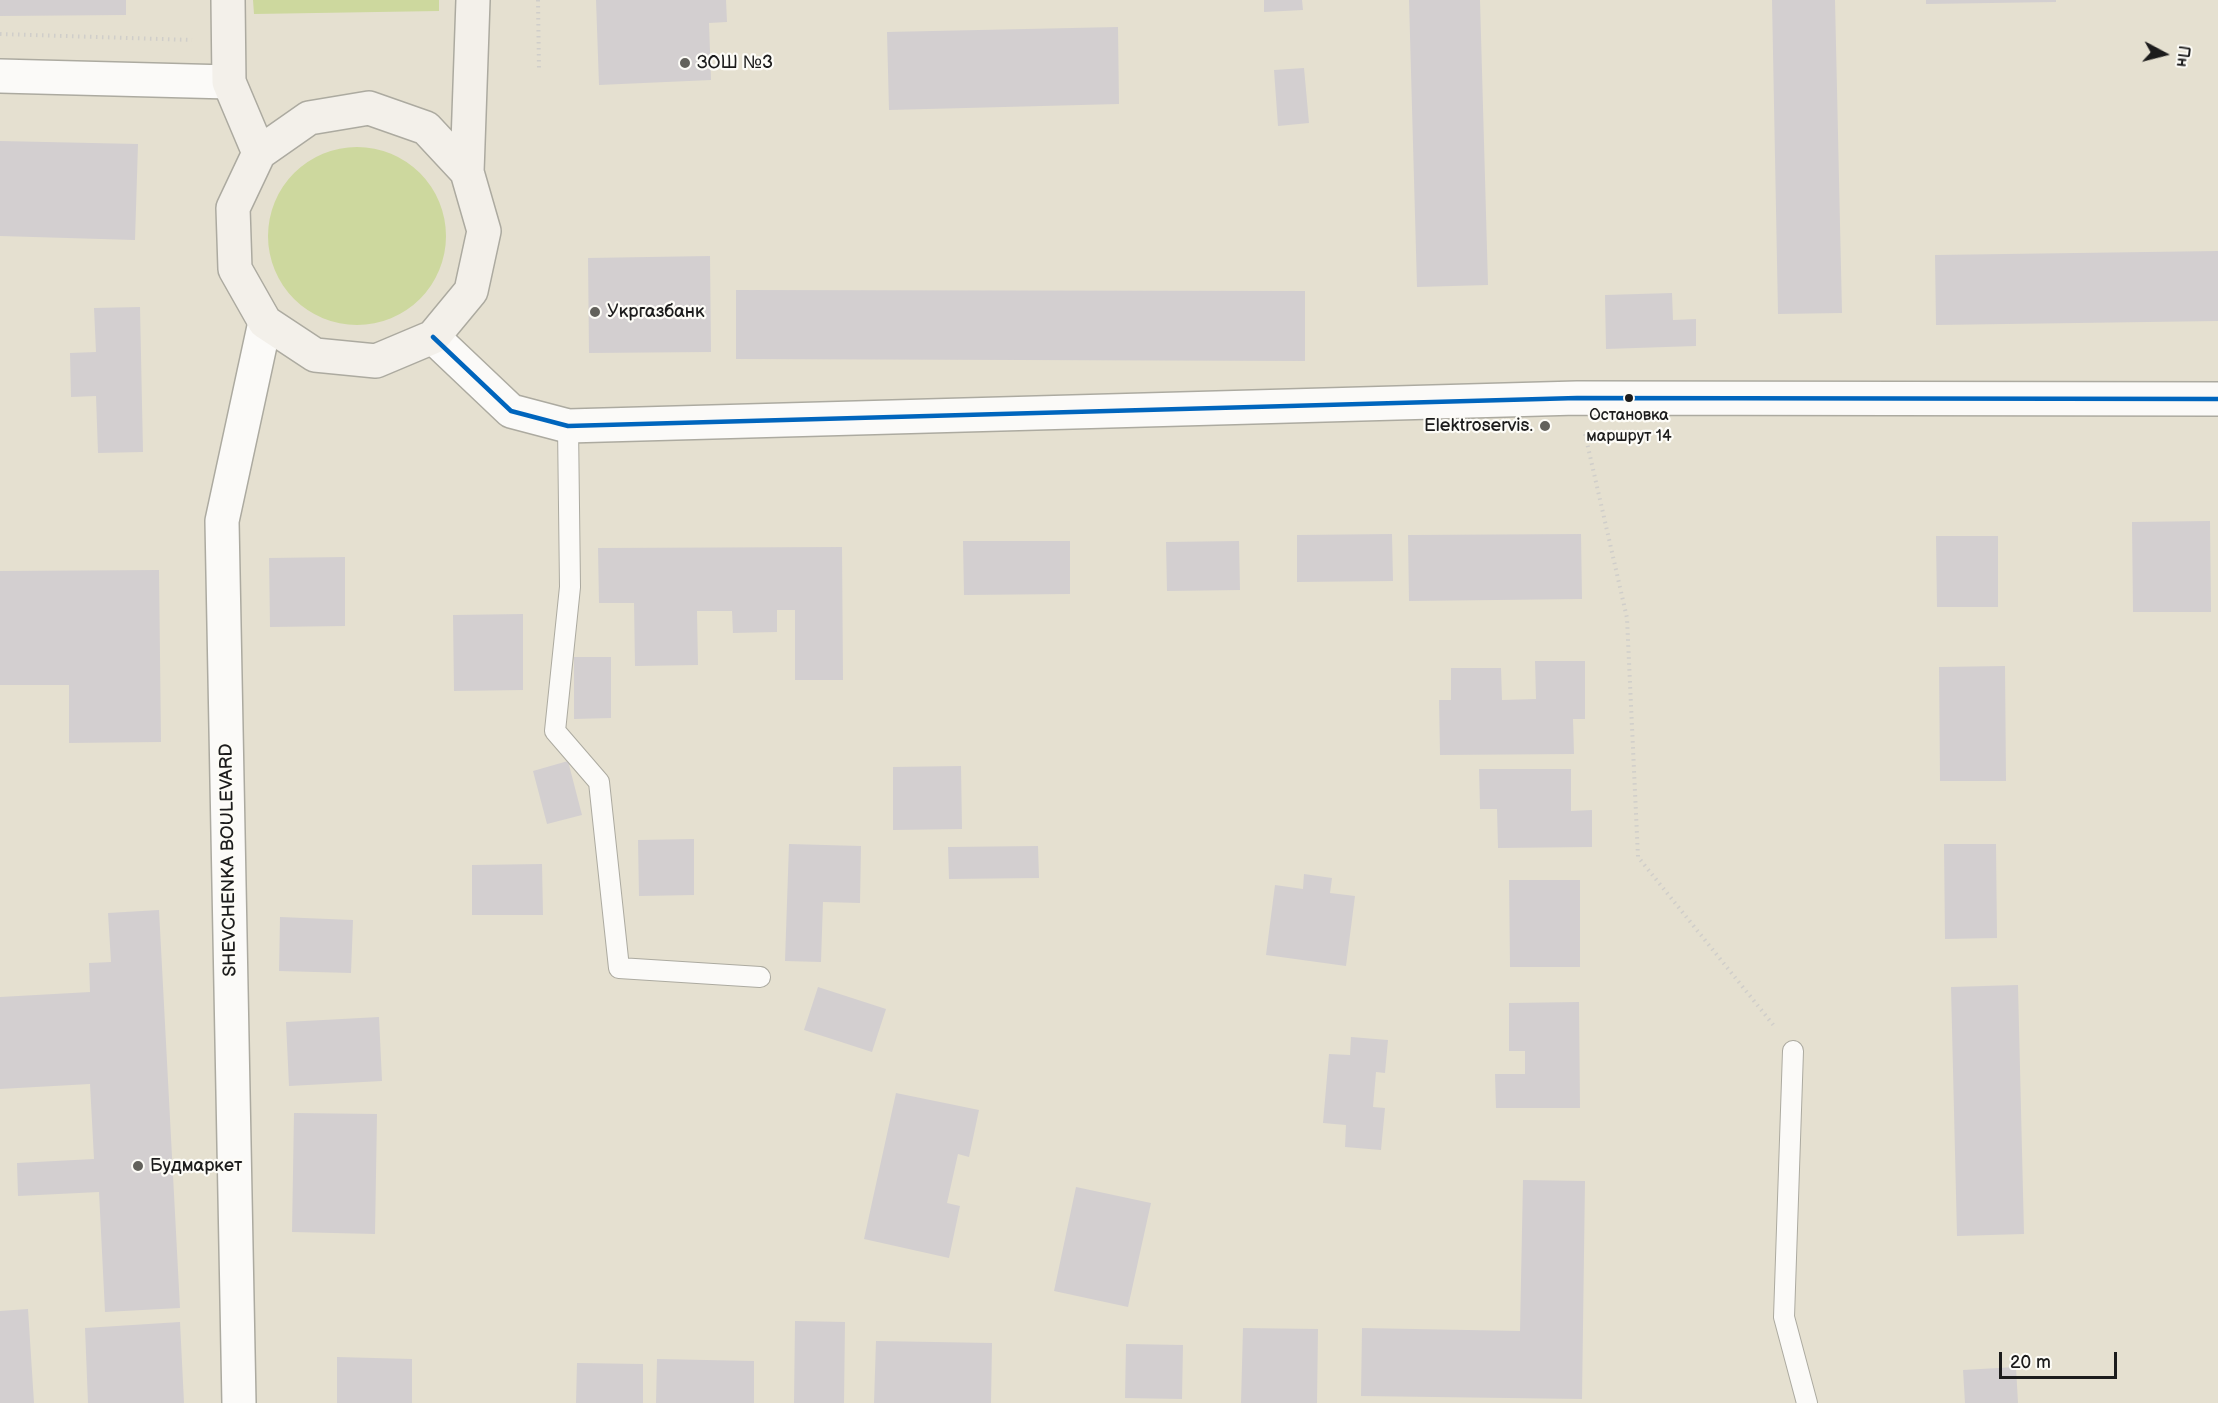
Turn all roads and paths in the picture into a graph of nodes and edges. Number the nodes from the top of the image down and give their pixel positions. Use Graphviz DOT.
graph roads {
  1 [pos="228,0"];
  2 [pos="473,0"];
  3 [pos="538,0"];
  4 [pos="0,34"];
  5 [pos="228,41"];
  6 [pos="539,70"];
  7 [pos="0,76"];
  8 [pos="229,82"];
  9 [pos="260,153"];
  10 [pos="467,172"];
  11 [pos="265,322"];
  12 [pos="432,337"];
  13 [pos="1577,398"];
  14 [pos="2218,399"];
  15 [pos="568,426"];
  16 [pos="760,978"];
  17 [pos="1794,1051"];
  18 [pos="239,1403"];
  19 [pos="1807,1403"];
  1 -- 5 [label="main road"];
  2 -- 10 [label="main road"];
  3 -- 6 [label="path"];
  4 -- 5 [label="path"];
  5 -- 8 [label="main road"];
  7 -- 8 [label="street"];
  8 -- 9 [label="main road"];
  9 -- 10 [label="main road"];
  9 -- 11 [label="main road"];
  10 -- 12 [label="main road"];
  11 -- 12 [label="main road"];
  11 -- 18 [label="street, SHEVCHENKA BOULEVARD"];
  12 -- 15 [label="street"];
  13 -- 14 [label="street"];
  13 -- 15 [label="street"];
  13 -- 17 [label="path"];
  15 -- 16 [label="lane"];
  17 -- 19 [label="lane"];
}
